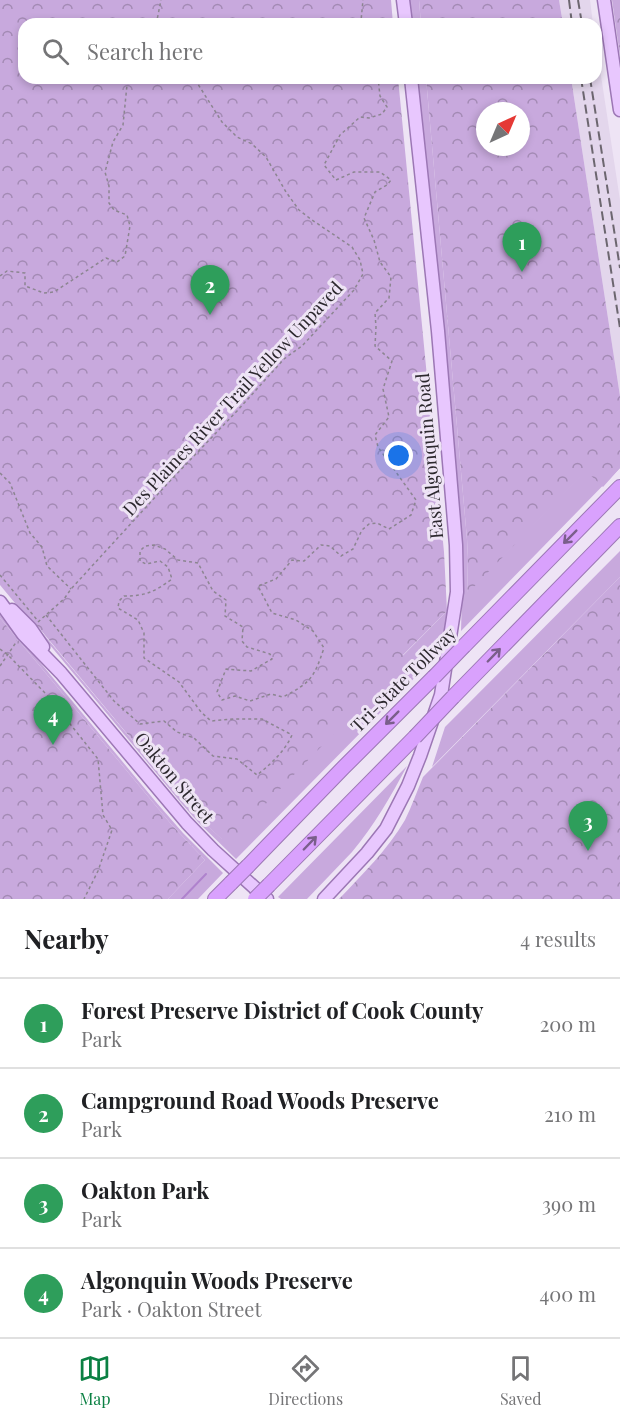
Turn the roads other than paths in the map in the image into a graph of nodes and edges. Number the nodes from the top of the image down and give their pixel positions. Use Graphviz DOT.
graph roads {
  1 [pos="403,0"];
  2 [pos="604,0"];
  3 [pos="405,18"];
  4 [pos="412,84"];
  5 [pos="620,110"];
  6 [pos="616,491"];
  7 [pos="619,527"];
  8 [pos="0,600"];
  9 [pos="215,899"];
  10 [pos="255,899"];
  11 [pos="267,899"];
  12 [pos="324,899"];
  1 -- 3 [label="main road"];
  2 -- 5 [label="main road"];
  4 -- 12 [label="main road, East Algonquin Road"];
  6 -- 9 [label="highway, Tri-State Tollway, one-way, bridge"];
  10 -- 7 [label="highway, one-way, bridge"];
  8 -- 11 [label="main road, Oakton Street"];
}
